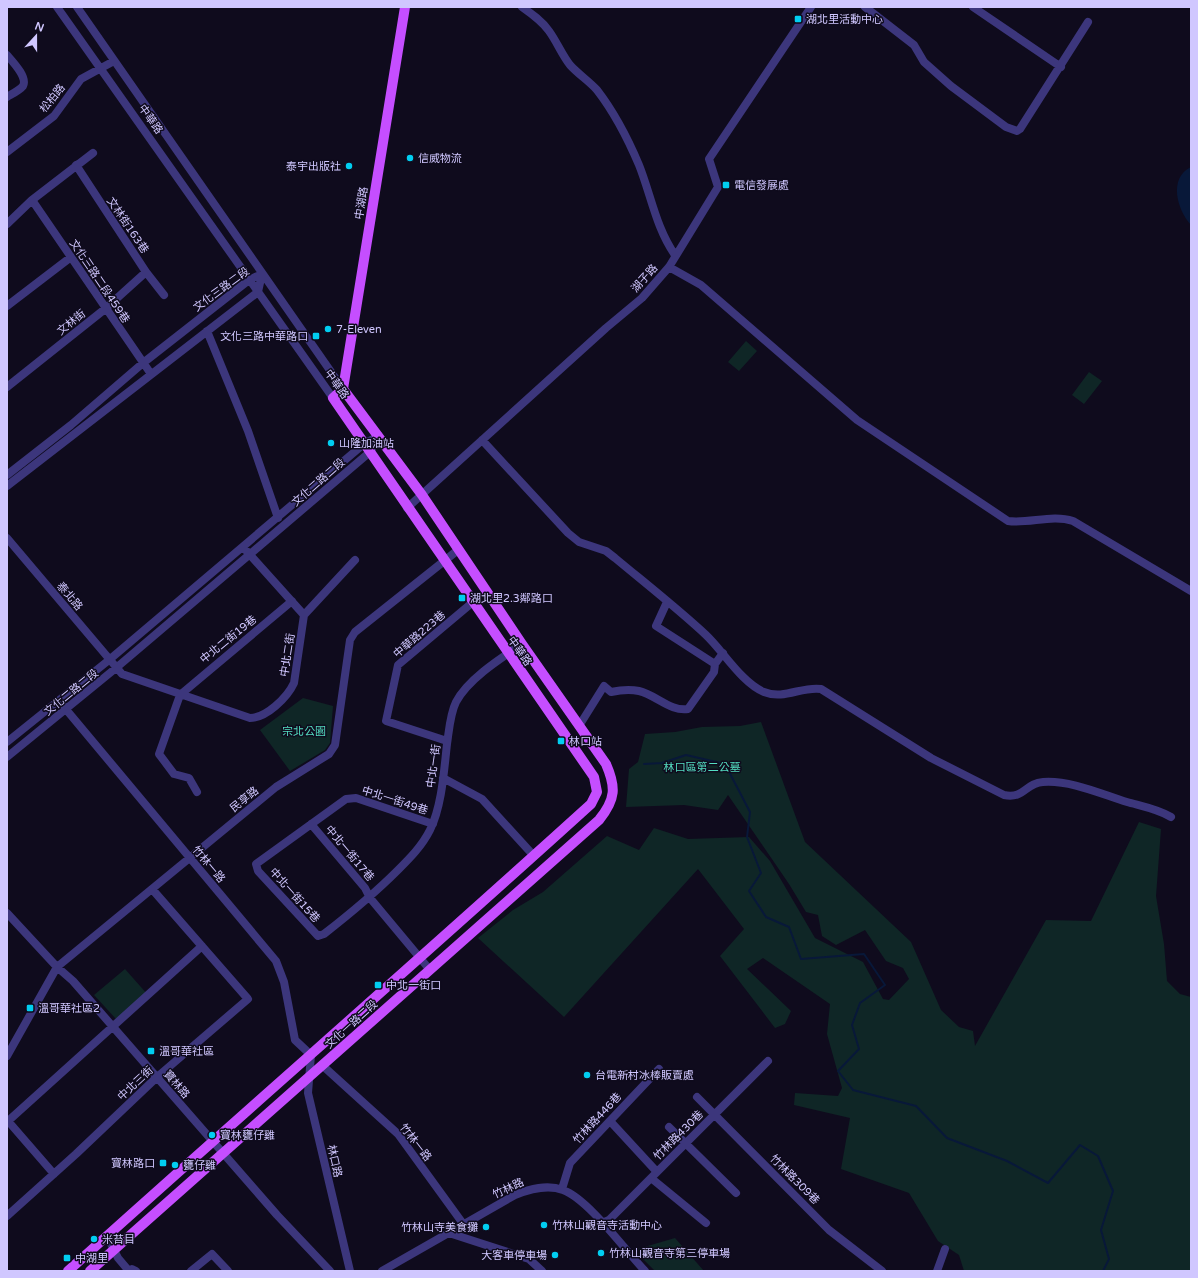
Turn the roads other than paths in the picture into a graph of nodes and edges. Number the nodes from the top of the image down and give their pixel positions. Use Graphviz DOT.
graph roads {
  1 [pos="57,7"];
  2 [pos="77,7"];
  3 [pos="405,7"];
  4 [pos="522,7"];
  5 [pos="811,7"];
  6 [pos="864,7"];
  7 [pos="973,7"];
  8 [pos="1088,22"];
  9 [pos="7,55"];
  10 [pos="114,61"];
  11 [pos="1061,66"];
  12 [pos="100,68"];
  13 [pos="7,98"];
  14 [pos="7,152"];
  15 [pos="93,153"];
  16 [pos="76,165"];
  17 [pos="32,200"];
  18 [pos="7,224"];
  19 [pos="675,255"];
  20 [pos="71,256"];
  21 [pos="669,267"];
  22 [pos="146,272"];
  23 [pos="262,274"];
  24 [pos="249,280"];
  25 [pos="258,292"];
  26 [pos="164,295"];
  27 [pos="7,306"];
  28 [pos="105,309"];
  29 [pos="207,331"];
  30 [pos="143,363"];
  31 [pos="151,374"];
  32 [pos="8,384"];
  33 [pos="343,389"];
  34 [pos="333,398"];
  35 [pos="379,436"];
  36 [pos="482,440"];
  37 [pos="365,443"];
  38 [pos="370,452"];
  39 [pos="7,475"];
  40 [pos="7,486"];
  41 [pos="422,495"];
  42 [pos="407,508"];
  43 [pos="278,518"];
  44 [pos="7,538"];
  45 [pos="243,547"];
  46 [pos="458,550"];
  47 [pos="250,555"];
  48 [pos="444,559"];
  49 [pos="355,560"];
  50 [pos="1191,591"];
  51 [pos="292,601"];
  52 [pos="473,602"];
  53 [pos="667,602"];
  54 [pos="304,615"];
  55 [pos="522,644"];
  56 [pos="723,653"];
  57 [pos="508,654"];
  58 [pos="109,660"];
  59 [pos="715,664"];
  60 [pos="116,668"];
  61 [pos="180,695"];
  62 [pos="59,701"];
  63 [pos="67,710"];
  64 [pos="579,726"];
  65 [pos="447,741"];
  66 [pos="7,742"];
  67 [pos="7,757"];
  68 [pos="606,764"];
  69 [pos="594,777"];
  70 [pos="443,778"];
  71 [pos="197,792"];
  72 [pos="1171,817"];
  73 [pos="311,824"];
  74 [pos="433,824"];
  75 [pos="534,856"];
  76 [pos="190,858"];
  77 [pos="152,889"];
  78 [pos="370,898"];
  79 [pos="7,913"];
  80 [pos="318,936"];
  81 [pos="202,946"];
  82 [pos="420,959"];
  83 [pos="57,967"];
  84 [pos="430,970"];
  85 [pos="113,1027"];
  86 [pos="311,1055"];
  87 [pos="7,1056"];
  88 [pos="768,1061"];
  89 [pos="322,1066"];
  90 [pos="659,1068"];
  91 [pos="310,1077"];
  92 [pos="156,1078"];
  93 [pos="697,1097"];
  94 [pos="714,1114"];
  95 [pos="610,1121"];
  96 [pos="8,1122"];
  97 [pos="669,1127"];
  98 [pos="212,1141"];
  99 [pos="686,1142"];
  100 [pos="223,1153"];
  101 [pos="657,1172"];
  102 [pos="54,1174"];
  103 [pos="651,1178"];
  104 [pos="562,1189"];
  105 [pos="736,1193"];
  106 [pos="7,1216"];
  107 [pos="602,1223"];
  108 [pos="706,1223"];
  109 [pos="464,1225"];
  110 [pos="449,1233"];
  111 [pos="107,1236"];
  112 [pos="945,1249"];
  113 [pos="114,1250"];
  114 [pos="68,1271"];
  115 [pos="90,1271"];
  116 [pos="136,1271"];
  117 [pos="191,1271"];
  118 [pos="228,1271"];
  119 [pos="330,1271"];
  120 [pos="350,1271"];
  121 [pos="382,1271"];
  122 [pos="542,1271"];
  123 [pos="645,1271"];
  124 [pos="882,1271"];
  125 [pos="937,1271"];
  1 -- 12 [label="street, 中華路"];
  2 -- 10 [label="street, 中華路"];
  3 -- 33 [label="main road, 中湖路"];
  4 -- 19 [label="street"];
  5 -- 19 [label="street, 湖子路"];
  6 -- 11 [label="street"];
  7 -- 11 [label="street"];
  8 -- 11 [label="street"];
  9 -- 13 [label="street"];
  10 -- 12 [label="street, 松柏路"];
  10 -- 23 [label="street, 中華路"];
  12 -- 14 [label="street, 松柏路"];
  12 -- 24 [label="street, 中華路"];
  15 -- 16 [label="street"];
  16 -- 17 [label="street"];
  16 -- 22 [label="street, 文林街163巷"];
  17 -- 18 [label="street"];
  17 -- 20 [label="street, 文化三路二段459巷"];
  19 -- 21 [label="street, 湖子路"];
  20 -- 27 [label="street"];
  20 -- 28 [label="street, 文化三路二段459巷"];
  21 -- 36 [label="street, 湖子路"];
  21 -- 50 [label="street"];
  22 -- 26 [label="street, 文林街163巷"];
  22 -- 28 [label="street, 文林街"];
  23 -- 24 [label="street, 文化三路二段"];
  23 -- 25 [label="street, 文化三路二段"];
  23 -- 33 [label="street, 中華路"];
  24 -- 25 [label="street, 中華路"];
  24 -- 30 [label="street, 文化三路二段"];
  25 -- 29 [label="street"];
  25 -- 34 [label="street, 中華路"];
  28 -- 30 [label="street, 文化三路二段459巷"];
  28 -- 32 [label="street, 文林街"];
  29 -- 31 [label="street"];
  29 -- 43 [label="street"];
  30 -- 31 [label="street, 文化三路二段459巷"];
  30 -- 39 [label="street, 文化三路二段"];
  31 -- 40 [label="street"];
  33 -- 34 [label="main road"];
  33 -- 35 [label="main road, 中華路"];
  34 -- 37 [label="main road, 中華路"];
  35 -- 37 [label="street, 文化二路二段"];
  35 -- 38 [label="street, 文化二路二段"];
  35 -- 41 [label="main road, 中華路"];
  36 -- 41 [label="street, 湖子路"];
  36 -- 53 [label="street"];
  37 -- 38 [label="main road, 中華路"];
  37 -- 43 [label="street, 文化二路二段"];
  38 -- 42 [label="main road, 中華路"];
  38 -- 47 [label="street, 文化二路二段"];
  41 -- 42 [label="street, 湖子路"];
  41 -- 46 [label="main road, 中華路"];
  42 -- 48 [label="main road, 中華路"];
  43 -- 45 [label="street, 文化二路二段"];
  44 -- 58 [label="street, 泰北路"];
  45 -- 47 [label="street"];
  45 -- 58 [label="street, 文化二路二段"];
  46 -- 48 [label="street, 民享路"];
  46 -- 55 [label="main road, 中華路"];
  47 -- 51 [label="street"];
  47 -- 60 [label="street, 文化二路二段"];
  48 -- 52 [label="main road, 中華路"];
  48 -- 76 [label="street, 民享路"];
  49 -- 54 [label="street"];
  51 -- 54 [label="street"];
  51 -- 61 [label="street, 中北二街19巷"];
  52 -- 57 [label="main road, 中華路"];
  52 -- 65 [label="street, 中華路223巷"];
  53 -- 56 [label="street"];
  53 -- 59 [label="street"];
  54 -- 61 [label="street, 中北二街"];
  55 -- 57 [label="street, 中北一街"];
  55 -- 64 [label="main road, 中華路"];
  56 -- 59 [label="street"];
  56 -- 72 [label="street"];
  57 -- 65 [label="street, 中北一街"];
  57 -- 69 [label="main road, 中華路"];
  58 -- 60 [label="street, 泰北路"];
  58 -- 62 [label="street, 文化二路二段"];
  59 -- 64 [label="street"];
  60 -- 61 [label="street, 中北二街"];
  60 -- 63 [label="street, 文化二路二段"];
  61 -- 71 [label="street"];
  62 -- 63 [label="street, 竹林一路"];
  62 -- 66 [label="street, 文化二路二段"];
  63 -- 67 [label="street, 文化二路二段"];
  63 -- 76 [label="street, 竹林一路"];
  64 -- 68 [label="main road, 中華路"];
  65 -- 70 [label="street, 中北一街"];
  68 -- 84 [label="main road, 文化一路二段"];
  69 -- 75 [label="main road, 文化一路二段"];
  70 -- 74 [label="street, 中北一街"];
  70 -- 75 [label="street"];
  73 -- 74 [label="street, 中北一街49巷"];
  73 -- 78 [label="street, 中北一街17巷"];
  73 -- 80 [label="street, 中北一街15巷"];
  74 -- 78 [label="street, 中北一街"];
  75 -- 82 [label="main road, 文化一路二段"];
  76 -- 77 [label="street, 民享路"];
  76 -- 86 [label="street, 竹林一路"];
  77 -- 81 [label="street, 中北三街"];
  77 -- 83 [label="street, 民享路"];
  78 -- 80 [label="street, 中北一街"];
  78 -- 82 [label="street"];
  79 -- 83 [label="street, 寶林路"];
  81 -- 85 [label="street"];
  81 -- 92 [label="street, 中北三街"];
  82 -- 84 [label="street"];
  82 -- 86 [label="main road, 文化一路二段"];
  83 -- 85 [label="street, 寶林路"];
  83 -- 87 [label="street, 民享路"];
  84 -- 89 [label="main road, 文化一路二段"];
  85 -- 92 [label="street, 寶林路"];
  85 -- 96 [label="street"];
  86 -- 89 [label="main road"];
  86 -- 91 [label="street, 林口路"];
  86 -- 98 [label="main road, 文化一路二段"];
  88 -- 94 [label="street, 竹林路430巷"];
  89 -- 91 [label="main road, 文化一路二段"];
  89 -- 109 [label="street, 竹林一路"];
  90 -- 95 [label="street, 竹林路446巷"];
  91 -- 100 [label="main road, 文化一路二段"];
  91 -- 120 [label="street, 林口路"];
  92 -- 98 [label="street, 寶林路"];
  92 -- 102 [label="street, 中北三街"];
  93 -- 94 [label="street, 竹林路309巷"];
  94 -- 99 [label="street, 竹林路430巷"];
  94 -- 124 [label="street, 竹林路309巷"];
  95 -- 101 [label="street"];
  95 -- 104 [label="street, 竹林路446巷"];
  96 -- 102 [label="street"];
  97 -- 99 [label="street"];
  98 -- 100 [label="street, 寶林路"];
  98 -- 111 [label="main road, 文化一路二段"];
  99 -- 101 [label="street, 竹林路430巷"];
  99 -- 105 [label="street"];
  100 -- 113 [label="main road, 文化一路二段"];
  100 -- 119 [label="street, 寶林路"];
  101 -- 103 [label="street, 竹林路430巷"];
  102 -- 106 [label="street, 中北三街"];
  103 -- 107 [label="street, 竹林路430巷"];
  103 -- 108 [label="street"];
  104 -- 107 [label="street, 竹林路"];
  104 -- 109 [label="street, 竹林路"];
  107 -- 123 [label="street, 竹林路"];
  109 -- 110 [label="street, 竹林路"];
  110 -- 121 [label="street, 竹林路"];
  110 -- 122 [label="street"];
  111 -- 113 [label="street"];
  111 -- 114 [label="main road, 文化一路二段"];
  112 -- 125 [label="street"];
  113 -- 115 [label="main road, 文化一路二段"];
  113 -- 116 [label="street"];
  117 -- 118 [label="street"];
}
